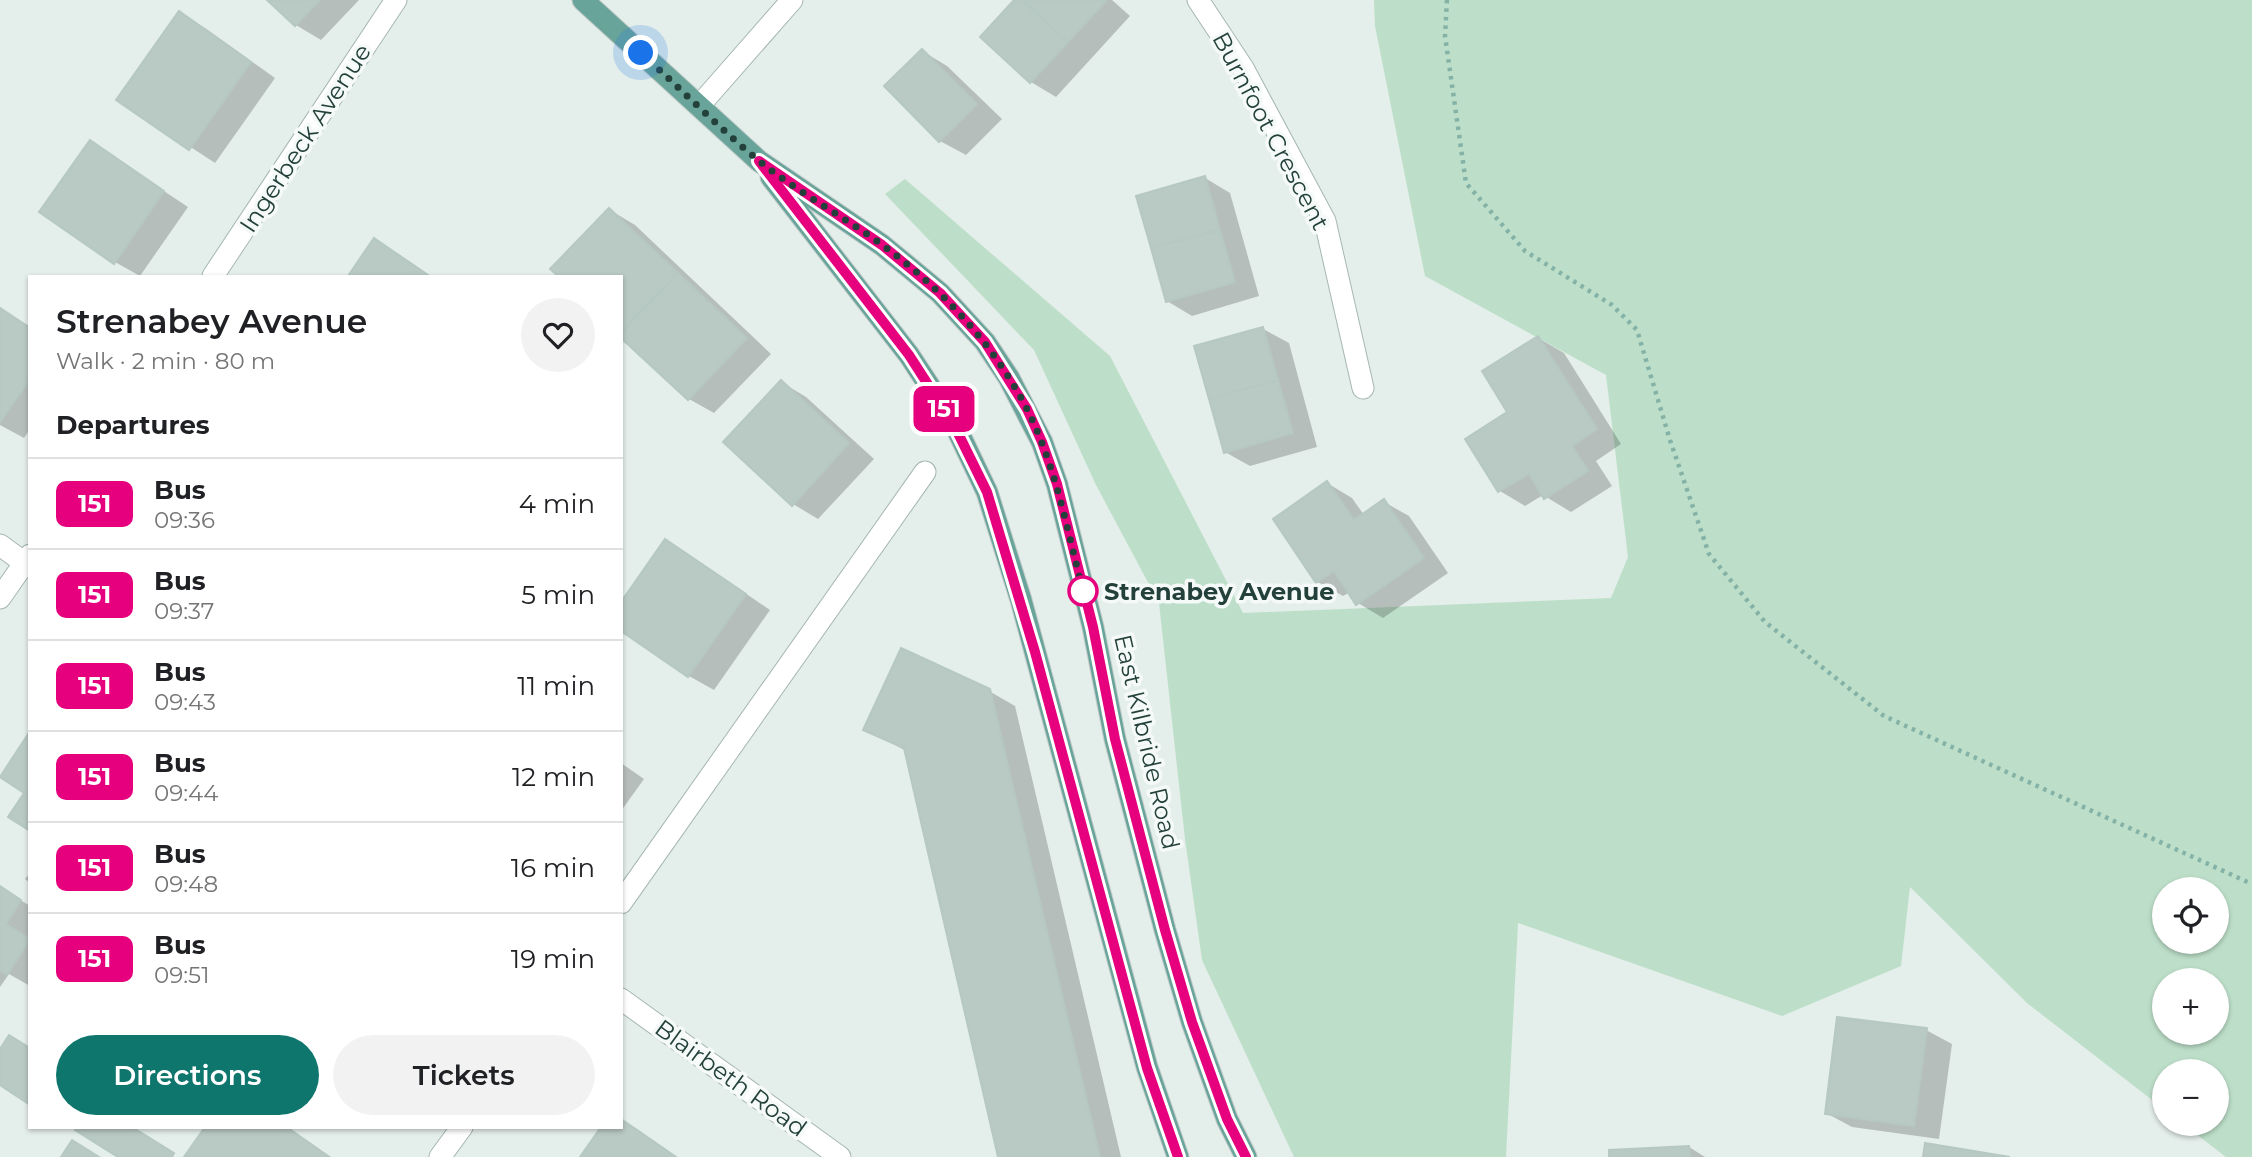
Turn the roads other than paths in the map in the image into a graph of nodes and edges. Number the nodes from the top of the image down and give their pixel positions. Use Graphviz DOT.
graph roads {
  1 [pos="396,0"];
  2 [pos="583,0"];
  3 [pos="792,0"];
  4 [pos="1198,0"];
  5 [pos="699,106"];
  6 [pos="759,161"];
  7 [pos="214,275"];
  8 [pos="1363,388"];
  9 [pos="925,471"];
  10 [pos="0,545"];
  11 [pos="28,561"];
  12 [pos="0,598"];
  13 [pos="623,900"];
  14 [pos="623,1000"];
  15 [pos="461,1129"];
  16 [pos="440,1157"];
  17 [pos="840,1157"];
  18 [pos="1178,1157"];
  19 [pos="1246,1157"];
  1 -- 7 [label="street, Ingerbeck Avenue"];
  2 -- 5 [label="main road, East Kilbride Road"];
  3 -- 5 [label="street"];
  4 -- 8 [label="street, Burnfoot Crescent"];
  5 -- 6 [label="main road, East Kilbride Road"];
  6 -- 18 [label="main road, East Kilbride Road"];
  6 -- 19 [label="main road, East Kilbride Road"];
  9 -- 13 [label="street"];
  10 -- 11 [label="street"];
  11 -- 12 [label="street"];
  14 -- 17 [label="street, Blairbeth Road"];
  15 -- 16 [label="street"];
}
